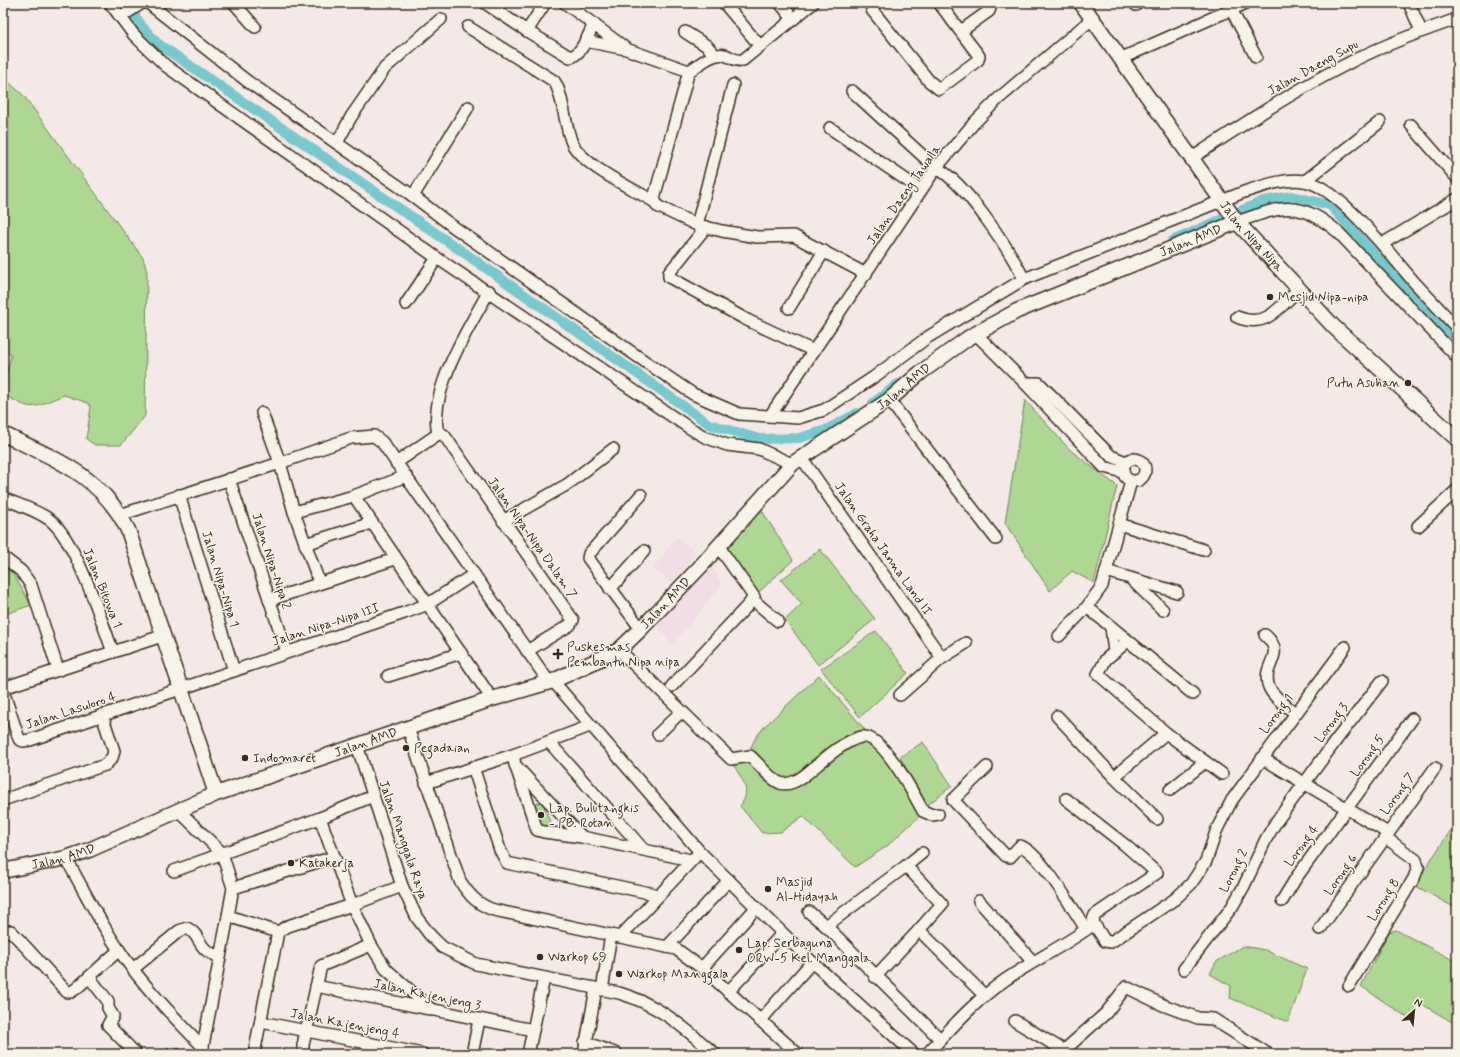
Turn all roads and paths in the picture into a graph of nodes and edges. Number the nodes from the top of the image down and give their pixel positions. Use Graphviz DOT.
graph roads {
  1 [pos="110,3"];
  2 [pos="234,3"];
  3 [pos="485,3"];
  4 [pos="545,3"];
  5 [pos="565,3"];
  6 [pos="724,3"];
  7 [pos="780,3"];
  8 [pos="813,3"];
  9 [pos="874,3"];
  10 [pos="939,3"];
  11 [pos="988,3"];
  12 [pos="1081,3"];
  13 [pos="1246,3"];
  14 [pos="1408,3"];
  15 [pos="146,4"];
  16 [pos="1231,9"];
  17 [pos="123,15"];
  18 [pos="1093,18"];
  19 [pos="441,19"];
  20 [pos="793,19"];
  21 [pos="1457,19"];
  22 [pos="594,24"];
  23 [pos="255,27"];
  24 [pos="468,27"];
  25 [pos="526,31"];
  26 [pos="961,31"];
  27 [pos="1421,31"];
  28 [pos="686,32"];
  29 [pos="585,40"];
  30 [pos="760,46"];
  31 [pos="626,49"];
  32 [pos="715,55"];
  33 [pos="1256,57"];
  34 [pos="1122,58"];
  35 [pos="689,71"];
  36 [pos="733,85"];
  37 [pos="852,91"];
  38 [pos="468,108"];
  39 [pos="1380,122"];
  40 [pos="1411,125"];
  41 [pos="830,128"];
  42 [pos="337,143"];
  43 [pos="1192,158"];
  44 [pos="936,168"];
  45 [pos="1457,178"];
  46 [pos="1305,181"];
  47 [pos="921,190"];
  48 [pos="413,196"];
  49 [pos="655,202"];
  50 [pos="1224,202"];
  51 [pos="1455,204"];
  52 [pos="1236,220"];
  53 [pos="701,226"];
  54 [pos="1382,244"];
  55 [pos="824,251"];
  56 [pos="437,258"];
  57 [pos="866,274"];
  58 [pos="1024,279"];
  59 [pos="1299,289"];
  60 [pos="489,291"];
  61 [pos="406,304"];
  62 [pos="789,308"];
  63 [pos="1237,317"];
  64 [pos="1457,328"];
  65 [pos="976,333"];
  66 [pos="814,351"];
  67 [pos="1457,357"];
  68 [pos="889,400"];
  69 [pos="262,413"];
  70 [pos="770,416"];
  71 [pos="436,435"];
  72 [pos="4,437"];
  73 [pos="1457,439"];
  74 [pos="613,449"];
  75 [pos="796,460"];
  76 [pos="396,462"];
  77 [pos="280,463"];
  78 [pos="406,476"];
  79 [pos="229,479"];
  80 [pos="1457,490"];
  81 [pos="179,495"];
  82 [pos="641,495"];
  83 [pos="354,496"];
  84 [pos="3,498"];
  85 [pos="294,512"];
  86 [pos="120,515"];
  87 [pos="503,521"];
  88 [pos="372,523"];
  89 [pos="1119,524"];
  90 [pos="1418,526"];
  91 [pos="996,539"];
  92 [pos="305,544"];
  93 [pos="719,547"];
  94 [pos="1204,550"];
  95 [pos="644,551"];
  96 [pos="3,557"];
  97 [pos="395,559"];
  98 [pos="1106,571"];
  99 [pos="474,574"];
  100 [pos="1130,578"];
  101 [pos="319,582"];
  102 [pos="610,589"];
  103 [pos="1177,592"];
  104 [pos="269,600"];
  105 [pos="753,600"];
  106 [pos="428,604"];
  107 [pos="1087,607"];
  108 [pos="1164,610"];
  109 [pos="778,621"];
  110 [pos="1111,627"];
  111 [pos="641,629"];
  112 [pos="1265,635"];
  113 [pos="162,636"];
  114 [pos="1059,636"];
  115 [pos="1128,641"];
  116 [pos="966,643"];
  117 [pos="1345,647"];
  118 [pos="619,650"];
  119 [pos="527,651"];
  120 [pos="113,652"];
  121 [pos="287,652"];
  122 [pos="1114,652"];
  123 [pos="461,653"];
  124 [pos="942,658"];
  125 [pos="58,670"];
  126 [pos="234,671"];
  127 [pos="388,676"];
  128 [pos="551,681"];
  129 [pos="1382,682"];
  130 [pos="672,686"];
  131 [pos="3,688"];
  132 [pos="180,690"];
  133 [pos="3,691"];
  134 [pos="1193,694"];
  135 [pos="900,695"];
  136 [pos="492,699"];
  137 [pos="682,712"];
  138 [pos="1295,714"];
  139 [pos="102,715"];
  140 [pos="1056,716"];
  141 [pos="1412,719"];
  142 [pos="590,726"];
  143 [pos="408,728"];
  144 [pos="1166,733"];
  145 [pos="658,734"];
  146 [pos="549,742"];
  147 [pos="357,745"];
  148 [pos="1262,758"];
  149 [pos="514,760"];
  150 [pos="1205,762"];
  151 [pos="473,767"];
  152 [pos="987,767"];
  153 [pos="1434,768"];
  154 [pos="1222,774"];
  155 [pos="1114,777"];
  156 [pos="426,783"];
  157 [pos="1305,783"];
  158 [pos="1170,790"];
  159 [pos="216,794"];
  160 [pos="373,796"];
  161 [pos="1066,799"];
  162 [pos="3,800"];
  163 [pos="1347,809"];
  164 [pos="178,810"];
  165 [pos="938,814"];
  166 [pos="320,818"];
  167 [pos="1157,819"];
  168 [pos="1387,835"];
  169 [pos="582,837"];
  170 [pos="643,849"];
  171 [pos="700,852"];
  172 [pos="222,853"];
  173 [pos="922,853"];
  174 [pos="334,857"];
  175 [pos="66,858"];
  176 [pos="691,860"];
  177 [pos="906,866"];
  178 [pos="3,871"];
  179 [pos="174,871"];
  180 [pos="728,880"];
  181 [pos="402,886"];
  182 [pos="233,888"];
  183 [pos="659,895"];
  184 [pos="979,901"];
  185 [pos="1282,901"];
  186 [pos="352,905"];
  187 [pos="756,908"];
  188 [pos="809,912"];
  189 [pos="228,916"];
  190 [pos="826,926"];
  191 [pos="1090,927"];
  192 [pos="1320,929"];
  193 [pos="919,930"];
  194 [pos="3,932"];
  195 [pos="278,932"];
  196 [pos="782,934"];
  197 [pos="616,936"];
  198 [pos="371,945"];
  199 [pos="667,947"];
  200 [pos="119,950"];
  201 [pos="220,956"];
  202 [pos="812,962"];
  203 [pos="1033,962"];
  204 [pos="702,968"];
  205 [pos="133,969"];
  206 [pos="1184,969"];
  207 [pos="89,977"];
  208 [pos="875,977"];
  209 [pos="544,978"];
  210 [pos="316,986"];
  211 [pos="1348,986"];
  212 [pos="599,989"];
  213 [pos="980,991"];
  214 [pos="728,992"];
  215 [pos="432,1010"];
  216 [pos="479,1020"];
  217 [pos="760,1021"];
  218 [pos="1015,1021"];
  219 [pos="261,1022"];
  220 [pos="533,1030"];
  221 [pos="306,1031"];
  222 [pos="940,1039"];
  223 [pos="586,1042"];
  224 [pos="202,1052"];
  225 [pos="1062,1052"];
  226 [pos="136,1054"];
  227 [pos="170,1054"];
  228 [pos="175,1054"];
  229 [pos="254,1054"];
  230 [pos="303,1054"];
  231 [pos="423,1054"];
  232 [pos="472,1054"];
  233 [pos="528,1054"];
  234 [pos="584,1054"];
  235 [pos="618,1054"];
  236 [pos="715,1054"];
  237 [pos="798,1054"];
  238 [pos="914,1054"];
  239 [pos="927,1054"];
  240 [pos="1268,1054"];
  1 -- 17 [label="street"];
  2 -- 23 [label="street"];
  3 -- 25 [label="street"];
  4 -- 25 [label="street"];
  5 -- 22 [label="street"];
  6 -- 30 [label="street"];
  7 -- 20 [label="street"];
  8 -- 20 [label="street"];
  9 -- 26 [label="street"];
  10 -- 26 [label="street"];
  11 -- 26 [label="street"];
  12 -- 18 [label="street, Jalan Nipa Nipa"];
  13 -- 16 [label="street"];
  14 -- 27 [label="street"];
  15 -- 17 [label="street"];
  15 -- 42 [label="street"];
  16 -- 33 [label="street"];
  16 -- 34 [label="street"];
  17 -- 56 [label="street"];
  18 -- 34 [label="street, Jalan Nipa Nipa"];
  18 -- 44 [label="street, Jalan Daeng Tawalla"];
  19 -- 42 [label="street"];
  20 -- 30 [label="street"];
  21 -- 27 [label="street, Jalan Daeng Supu"];
  22 -- 29 [label="street"];
  22 -- 31 [label="street"];
  24 -- 49 [label="street"];
  25 -- 29 [label="street"];
  27 -- 43 [label="street, Jalan Daeng Supu"];
  28 -- 32 [label="street"];
  29 -- 31 [label="street"];
  30 -- 32 [label="street"];
  31 -- 35 [label="street"];
  32 -- 35 [label="street"];
  34 -- 43 [label="street, Jalan Nipa Nipa"];
  35 -- 49 [label="street"];
  36 -- 53 [label="street"];
  37 -- 44 [label="street"];
  38 -- 48 [label="street"];
  39 -- 46 [label="street"];
  40 -- 45 [label="street"];
  41 -- 47 [label="street"];
  42 -- 48 [label="street"];
  43 -- 50 [label="street, Jalan Nipa Nipa"];
  44 -- 47 [label="street, Jalan Daeng Tawalla"];
  44 -- 58 [label="street"];
  46 -- 50 [label="street"];
  46 -- 54 [label="street"];
  47 -- 57 [label="street, Jalan Daeng Tawalla"];
  48 -- 70 [label="street"];
  49 -- 53 [label="street"];
  50 -- 52 [label="street, Jalan Nipa Nipa"];
  50 -- 58 [label="street"];
  51 -- 54 [label="street"];
  52 -- 59 [label="street, Jalan Nipa Nipa"];
  52 -- 65 [label="street, Jalan AMD"];
  52 -- 67 [label="street"];
  53 -- 55 [label="street"];
  53 -- 66 [label="street"];
  54 -- 64 [label="street"];
  55 -- 57 [label="street"];
  55 -- 62 [label="street"];
  56 -- 60 [label="street"];
  56 -- 61 [label="street"];
  57 -- 66 [label="street, Jalan Daeng Tawalla"];
  58 -- 70 [label="street"];
  59 -- 63 [label="street"];
  59 -- 73 [label="street, Jalan Nipa Nipa"];
  60 -- 71 [label="street"];
  60 -- 75 [label="street"];
  65 -- 68 [label="street, Jalan AMD"];
  65 -- 89 [label="street"];
  66 -- 70 [label="street, Jalan Daeng Tawalla"];
  68 -- 75 [label="street, Jalan AMD"];
  68 -- 91 [label="street"];
  69 -- 77 [label="street"];
  71 -- 76 [label="street"];
  71 -- 87 [label="street, Jalan Nipa-Nipa Dalam 7"];
  72 -- 86 [label="street"];
  74 -- 87 [label="street"];
  75 -- 93 [label="street, Jalan AMD"];
  75 -- 124 [label="street, Jalan Graha Janna Land II"];
  76 -- 77 [label="street"];
  76 -- 78 [label="street"];
  77 -- 79 [label="street"];
  77 -- 85 [label="street"];
  78 -- 83 [label="street"];
  78 -- 99 [label="street"];
  79 -- 81 [label="street"];
  79 -- 104 [label="street, Jalan Nipa-Nipa 2"];
  80 -- 90 [label="street"];
  81 -- 86 [label="street"];
  81 -- 126 [label="street, Jalan Nipa-Nipa 1"];
  82 -- 102 [label="street"];
  83 -- 85 [label="street"];
  83 -- 88 [label="street"];
  84 -- 120 [label="street, Jalan Bitowa 1"];
  85 -- 92 [label="street"];
  86 -- 113 [label="street"];
  87 -- 119 [label="street, Jalan Nipa-Nipa Dalam 7"];
  88 -- 92 [label="street"];
  88 -- 97 [label="street"];
  89 -- 94 [label="street"];
  89 -- 98 [label="street"];
  92 -- 101 [label="street"];
  93 -- 105 [label="street"];
  93 -- 111 [label="street, Jalan AMD"];
  95 -- 102 [label="street"];
  96 -- 125 [label="street"];
  97 -- 101 [label="street"];
  97 -- 106 [label="street"];
  98 -- 100 [label="street"];
  98 -- 107 [label="street"];
  99 -- 106 [label="street, Jalan Nipa-Nipa III"];
  99 -- 119 [label="street"];
  100 -- 103 [label="street"];
  100 -- 108 [label="street"];
  101 -- 104 [label="street"];
  102 -- 111 [label="street"];
  104 -- 121 [label="street, Jalan Nipa-Nipa 2"];
  105 -- 109 [label="street"];
  105 -- 130 [label="street"];
  106 -- 121 [label="street, Jalan Nipa-Nipa III"];
  106 -- 123 [label="street"];
  107 -- 110 [label="street"];
  107 -- 114 [label="street"];
  110 -- 115 [label="street"];
  110 -- 122 [label="street"];
  111 -- 118 [label="street, Jalan AMD"];
  112 -- 138 [label="street"];
  113 -- 120 [label="street"];
  113 -- 132 [label="street"];
  115 -- 122 [label="street"];
  115 -- 134 [label="street"];
  116 -- 124 [label="street"];
  117 -- 138 [label="street, Lorong 1"];
  118 -- 128 [label="street, Jalan AMD"];
  118 -- 137 [label="street"];
  119 -- 128 [label="street"];
  120 -- 125 [label="street"];
  121 -- 126 [label="street, Jalan Nipa-Nipa III"];
  122 -- 144 [label="street"];
  123 -- 127 [label="street"];
  123 -- 136 [label="street"];
  124 -- 135 [label="street"];
  125 -- 131 [label="street"];
  126 -- 132 [label="street, Jalan Nipa-Nipa III"];
  128 -- 136 [label="street, Jalan AMD"];
  128 -- 142 [label="street"];
  129 -- 157 [label="street, Lorong 3"];
  132 -- 139 [label="street, Jalan Lasuloro 4"];
  132 -- 159 [label="street"];
  133 -- 139 [label="street, Jalan Lasuloro 4"];
  136 -- 143 [label="street, Jalan AMD"];
  137 -- 145 [label="street"];
  137 -- 165 [label="street"];
  138 -- 148 [label="street, Lorong 1"];
  139 -- 162 [label="street"];
  140 -- 155 [label="street"];
  141 -- 163 [label="street, Lorong 5"];
  142 -- 146 [label="street"];
  142 -- 171 [label="street"];
  143 -- 147 [label="street, Jalan AMD"];
  143 -- 156 [label="street"];
  144 -- 150 [label="street"];
  144 -- 155 [label="street"];
  146 -- 149 [label="street"];
  146 -- 170 [label="street"];
  147 -- 159 [label="street, Jalan AMD"];
  147 -- 160 [label="street, Jalan Manggala Raya"];
  148 -- 157 [label="street, Lorong 8"];
  148 -- 191 [label="street, Lorong 1"];
  149 -- 151 [label="street"];
  149 -- 169 [label="street"];
  149 -- 169 [label="street"];
  150 -- 154 [label="street"];
  150 -- 158 [label="street"];
  151 -- 156 [label="street"];
  151 -- 183 [label="street"];
  152 -- 191 [label="street, Lorong 1"];
  153 -- 168 [label="street, Lorong 7"];
  155 -- 167 [label="street"];
  156 -- 197 [label="street"];
  157 -- 163 [label="street, Lorong 8"];
  157 -- 206 [label="street, Lorong 2"];
  159 -- 164 [label="street, Jalan AMD"];
  160 -- 166 [label="street"];
  160 -- 181 [label="street, Jalan Manggala Raya"];
  161 -- 191 [label="street"];
  163 -- 168 [label="street, Lorong 8"];
  163 -- 185 [label="street, Lorong 4"];
  164 -- 172 [label="street"];
  164 -- 175 [label="street, Jalan AMD"];
  166 -- 172 [label="street"];
  166 -- 174 [label="street"];
  168 -- 192 [label="street, Lorong 6"];
  168 -- 211 [label="street, Lorong 8"];
  169 -- 170 [label="street"];
  170 -- 176 [label="street"];
  171 -- 176 [label="street"];
  171 -- 180 [label="street"];
  172 -- 179 [label="street"];
  172 -- 182 [label="street"];
  173 -- 177 [label="street"];
  174 -- 182 [label="street"];
  174 -- 186 [label="street"];
  175 -- 178 [label="street, Jalan AMD"];
  175 -- 200 [label="street"];
  176 -- 183 [label="street"];
  177 -- 190 [label="street"];
  177 -- 193 [label="street"];
  180 -- 187 [label="street"];
  180 -- 199 [label="street"];
  181 -- 186 [label="street"];
  181 -- 209 [label="street, Jalan Manggala Raya"];
  182 -- 189 [label="street"];
  183 -- 197 [label="street"];
  184 -- 203 [label="street"];
  186 -- 195 [label="street"];
  186 -- 198 [label="street"];
  187 -- 196 [label="street"];
  187 -- 204 [label="street"];
  188 -- 190 [label="street"];
  189 -- 195 [label="street"];
  189 -- 201 [label="street"];
  190 -- 208 [label="street"];
  191 -- 203 [label="street"];
  193 -- 208 [label="street"];
  193 -- 213 [label="street"];
  194 -- 207 [label="street"];
  195 -- 219 [label="street"];
  196 -- 202 [label="street"];
  196 -- 214 [label="street"];
  197 -- 199 [label="street"];
  197 -- 212 [label="street"];
  198 -- 210 [label="street"];
  198 -- 215 [label="street"];
  199 -- 204 [label="street"];
  200 -- 205 [label="street"];
  200 -- 207 [label="street"];
  201 -- 205 [label="street"];
  201 -- 224 [label="street"];
  202 -- 217 [label="street"];
  202 -- 238 [label="street"];
  203 -- 222 [label="street"];
  204 -- 214 [label="street"];
  205 -- 224 [label="street"];
  207 -- 226 [label="street"];
  208 -- 222 [label="street"];
  209 -- 212 [label="street, Jalan Manggala Raya"];
  209 -- 220 [label="street"];
  210 -- 215 [label="street, Jalan Kajenjeng 3"];
  210 -- 221 [label="street"];
  212 -- 223 [label="street"];
  212 -- 236 [label="street, Jalan Manggala Raya"];
  214 -- 217 [label="street"];
  215 -- 216 [label="street, Jalan Kajenjeng 3"];
  216 -- 220 [label="street, Jalan Kajenjeng 3"];
  216 -- 232 [label="street"];
  217 -- 237 [label="street"];
  218 -- 225 [label="street"];
  219 -- 221 [label="street, Jalan Kajenjeng 4"];
  219 -- 229 [label="street"];
  220 -- 233 [label="street"];
  221 -- 230 [label="street"];
  221 -- 231 [label="street, Jalan Kajenjeng 4"];
  222 -- 239 [label="street"];
  223 -- 234 [label="street"];
  223 -- 235 [label="street"];
  225 -- 240 [label="street"];
  227 -- 228 [label="street"];
}
